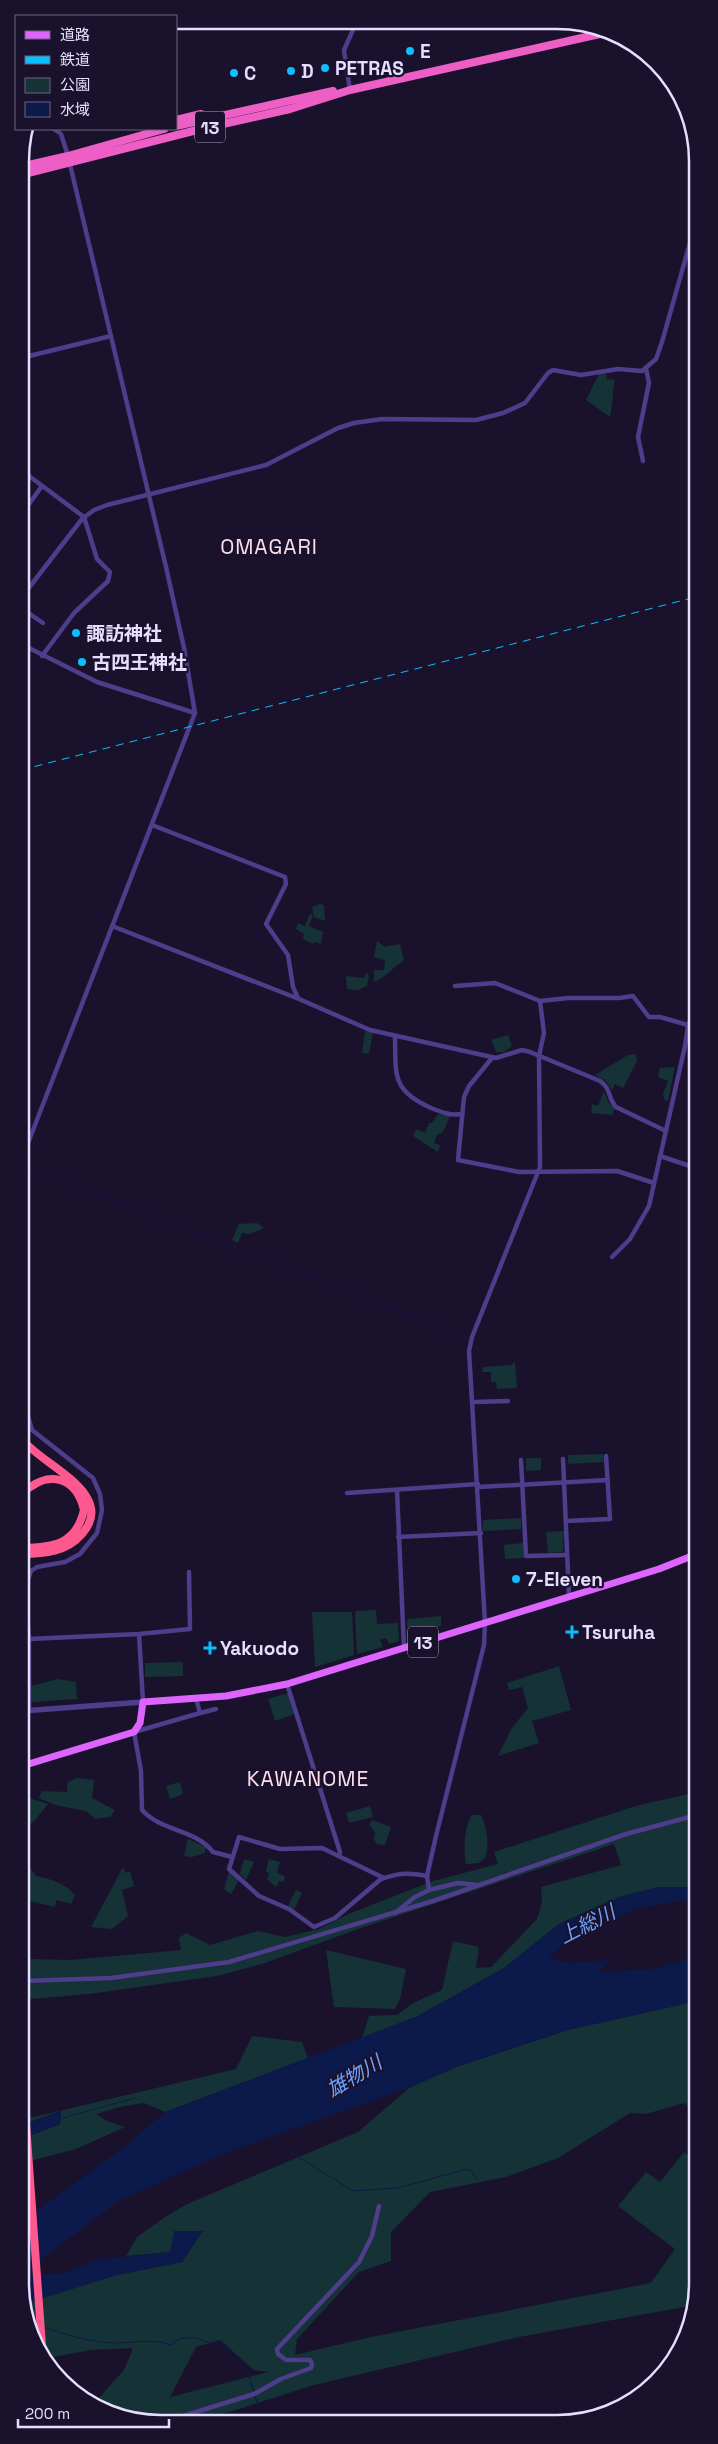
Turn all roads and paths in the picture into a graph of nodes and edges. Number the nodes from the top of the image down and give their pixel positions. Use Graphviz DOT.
graph roads {
  1 [pos="353,29"];
  2 [pos="596,35"];
  3 [pos="350,90"];
  4 [pos="201,114"];
  5 [pos="178,120"];
  6 [pos="178,126"];
  7 [pos="55,130"];
  8 [pos="156,130"];
  9 [pos="69,160"];
  10 [pos="29,166"];
  11 [pos="29,172"];
  12 [pos="689,249"];
  13 [pos="111,336"];
  14 [pos="29,356"];
  15 [pos="646,369"];
  16 [pos="643,461"];
  17 [pos="29,476"];
  18 [pos="42,486"];
  19 [pos="148,495"];
  20 [pos="29,504"];
  21 [pos="84,517"];
  22 [pos="29,588"];
  23 [pos="29,613"];
  24 [pos="43,623"];
  25 [pos="29,649"];
  26 [pos="42,656"];
  27 [pos="195,713"];
  28 [pos="152,825"];
  29 [pos="112,926"];
  30 [pos="455,986"];
  31 [pos="299,999"];
  32 [pos="540,1001"];
  33 [pos="688,1024"];
  34 [pos="395,1036"];
  35 [pos="539,1056"];
  36 [pos="492,1058"];
  37 [pos="461,1114"];
  38 [pos="666,1131"];
  39 [pos="29,1140"];
  40 [pos="660,1156"];
  41 [pos="689,1166"];
  42 [pos="539,1172"];
  43 [pos="654,1183"];
  44 [pos="612,1257"];
  45 [pos="508,1401"];
  46 [pos="474,1402"];
  47 [pos="29,1420"];
  48 [pos="29,1447"];
  49 [pos="606,1456"];
  50 [pos="563,1459"];
  51 [pos="521,1460"];
  52 [pos="608,1480"];
  53 [pos="564,1483"];
  54 [pos="522,1485"];
  55 [pos="478,1486"];
  56 [pos="29,1489"];
  57 [pos="397,1490"];
  58 [pos="347,1493"];
  59 [pos="566,1521"];
  60 [pos="481,1534"];
  61 [pos="398,1537"];
  62 [pos="29,1548"];
  63 [pos="29,1554"];
  64 [pos="567,1555"];
  65 [pos="689,1557"];
  66 [pos="190,1572"];
  67 [pos="29,1578"];
  68 [pos="569,1596"];
  69 [pos="485,1623"];
  70 [pos="139,1634"];
  71 [pos="29,1639"];
  72 [pos="404,1648"];
  73 [pos="287,1684"];
  74 [pos="196,1698"];
  75 [pos="143,1702"];
  76 [pos="216,1709"];
  77 [pos="29,1710"];
  78 [pos="200,1713"];
  79 [pos="134,1732"];
  80 [pos="29,1764"];
  81 [pos="689,1817"];
  82 [pos="339,1856"];
  83 [pos="232,1857"];
  84 [pos="427,1876"];
  85 [pos="384,1878"];
  86 [pos="477,1886"];
  87 [pos="429,1890"];
  88 [pos="395,1913"];
  89 [pos="29,1981"];
  90 [pos="29,2166"];
  91 [pos="379,2206"];
  92 [pos="42,2339"];
  93 [pos="186,2415"];
  1 -- 3 [label="street"];
  2 -- 3 [label="highway, 13"];
  3 -- 6 [label="highway, 13"];
  3 -- 9 [label="highway, 13"];
  4 -- 5 [label="highway"];
  7 -- 9 [label="street"];
  8 -- 9 [label="highway, 13"];
  9 -- 10 [label="highway, 13"];
  9 -- 11 [label="highway, 13"];
  9 -- 13 [label="street"];
  12 -- 15 [label="street"];
  13 -- 14 [label="street"];
  13 -- 19 [label="street"];
  15 -- 16 [label="street"];
  15 -- 19 [label="street"];
  17 -- 18 [label="street"];
  18 -- 20 [label="street"];
  18 -- 21 [label="street"];
  19 -- 21 [label="street"];
  19 -- 27 [label="street"];
  21 -- 22 [label="street"];
  21 -- 26 [label="street"];
  23 -- 24 [label="street"];
  25 -- 26 [label="street"];
  26 -- 27 [label="street"];
  27 -- 28 [label="street"];
  28 -- 29 [label="street"];
  28 -- 31 [label="street"];
  29 -- 31 [label="street"];
  29 -- 39 [label="street"];
  30 -- 32 [label="street"];
  31 -- 34 [label="street"];
  32 -- 33 [label="street"];
  32 -- 35 [label="street"];
  33 -- 38 [label="street"];
  34 -- 36 [label="street"];
  34 -- 37 [label="street"];
  35 -- 36 [label="street"];
  35 -- 38 [label="street"];
  35 -- 42 [label="street"];
  36 -- 37 [label="street"];
  37 -- 42 [label="street"];
  38 -- 40 [label="street"];
  40 -- 41 [label="street"];
  40 -- 43 [label="street"];
  42 -- 43 [label="street"];
  42 -- 46 [label="street"];
  43 -- 44 [label="street"];
  45 -- 46 [label="street"];
  46 -- 55 [label="street"];
  47 -- 67 [label="street"];
  48 -- 63 [label="highway"];
  49 -- 52 [label="street"];
  50 -- 53 [label="street"];
  51 -- 54 [label="street"];
  52 -- 53 [label="street"];
  52 -- 59 [label="street"];
  53 -- 54 [label="street"];
  53 -- 59 [label="street"];
  54 -- 55 [label="street"];
  54 -- 64 [label="street"];
  55 -- 57 [label="street"];
  55 -- 60 [label="street"];
  56 -- 62 [label="highway"];
  57 -- 58 [label="street"];
  57 -- 61 [label="street"];
  59 -- 64 [label="street"];
  60 -- 61 [label="street"];
  60 -- 69 [label="street"];
  61 -- 72 [label="street"];
  64 -- 68 [label="street"];
  65 -- 68 [label="main road, 13"];
  66 -- 70 [label="street"];
  68 -- 69 [label="main road, 13"];
  69 -- 72 [label="main road, 13"];
  69 -- 84 [label="street"];
  70 -- 71 [label="street"];
  70 -- 75 [label="street"];
  72 -- 73 [label="main road, 13"];
  73 -- 74 [label="main road, 13"];
  73 -- 82 [label="street"];
  74 -- 75 [label="main road, 13"];
  74 -- 78 [label="street"];
  75 -- 77 [label="street"];
  75 -- 79 [label="main road"];
  76 -- 78 [label="street"];
  78 -- 79 [label="street"];
  79 -- 80 [label="main road"];
  79 -- 83 [label="street"];
  81 -- 86 [label="street"];
  82 -- 83 [label="street"];
  82 -- 85 [label="street"];
  83 -- 85 [label="street"];
  84 -- 85 [label="street"];
  84 -- 87 [label="street"];
  86 -- 87 [label="street"];
  86 -- 88 [label="street"];
  87 -- 88 [label="street"];
  88 -- 89 [label="street"];
  90 -- 92 [label="highway"];
  91 -- 93 [label="street"];
}
